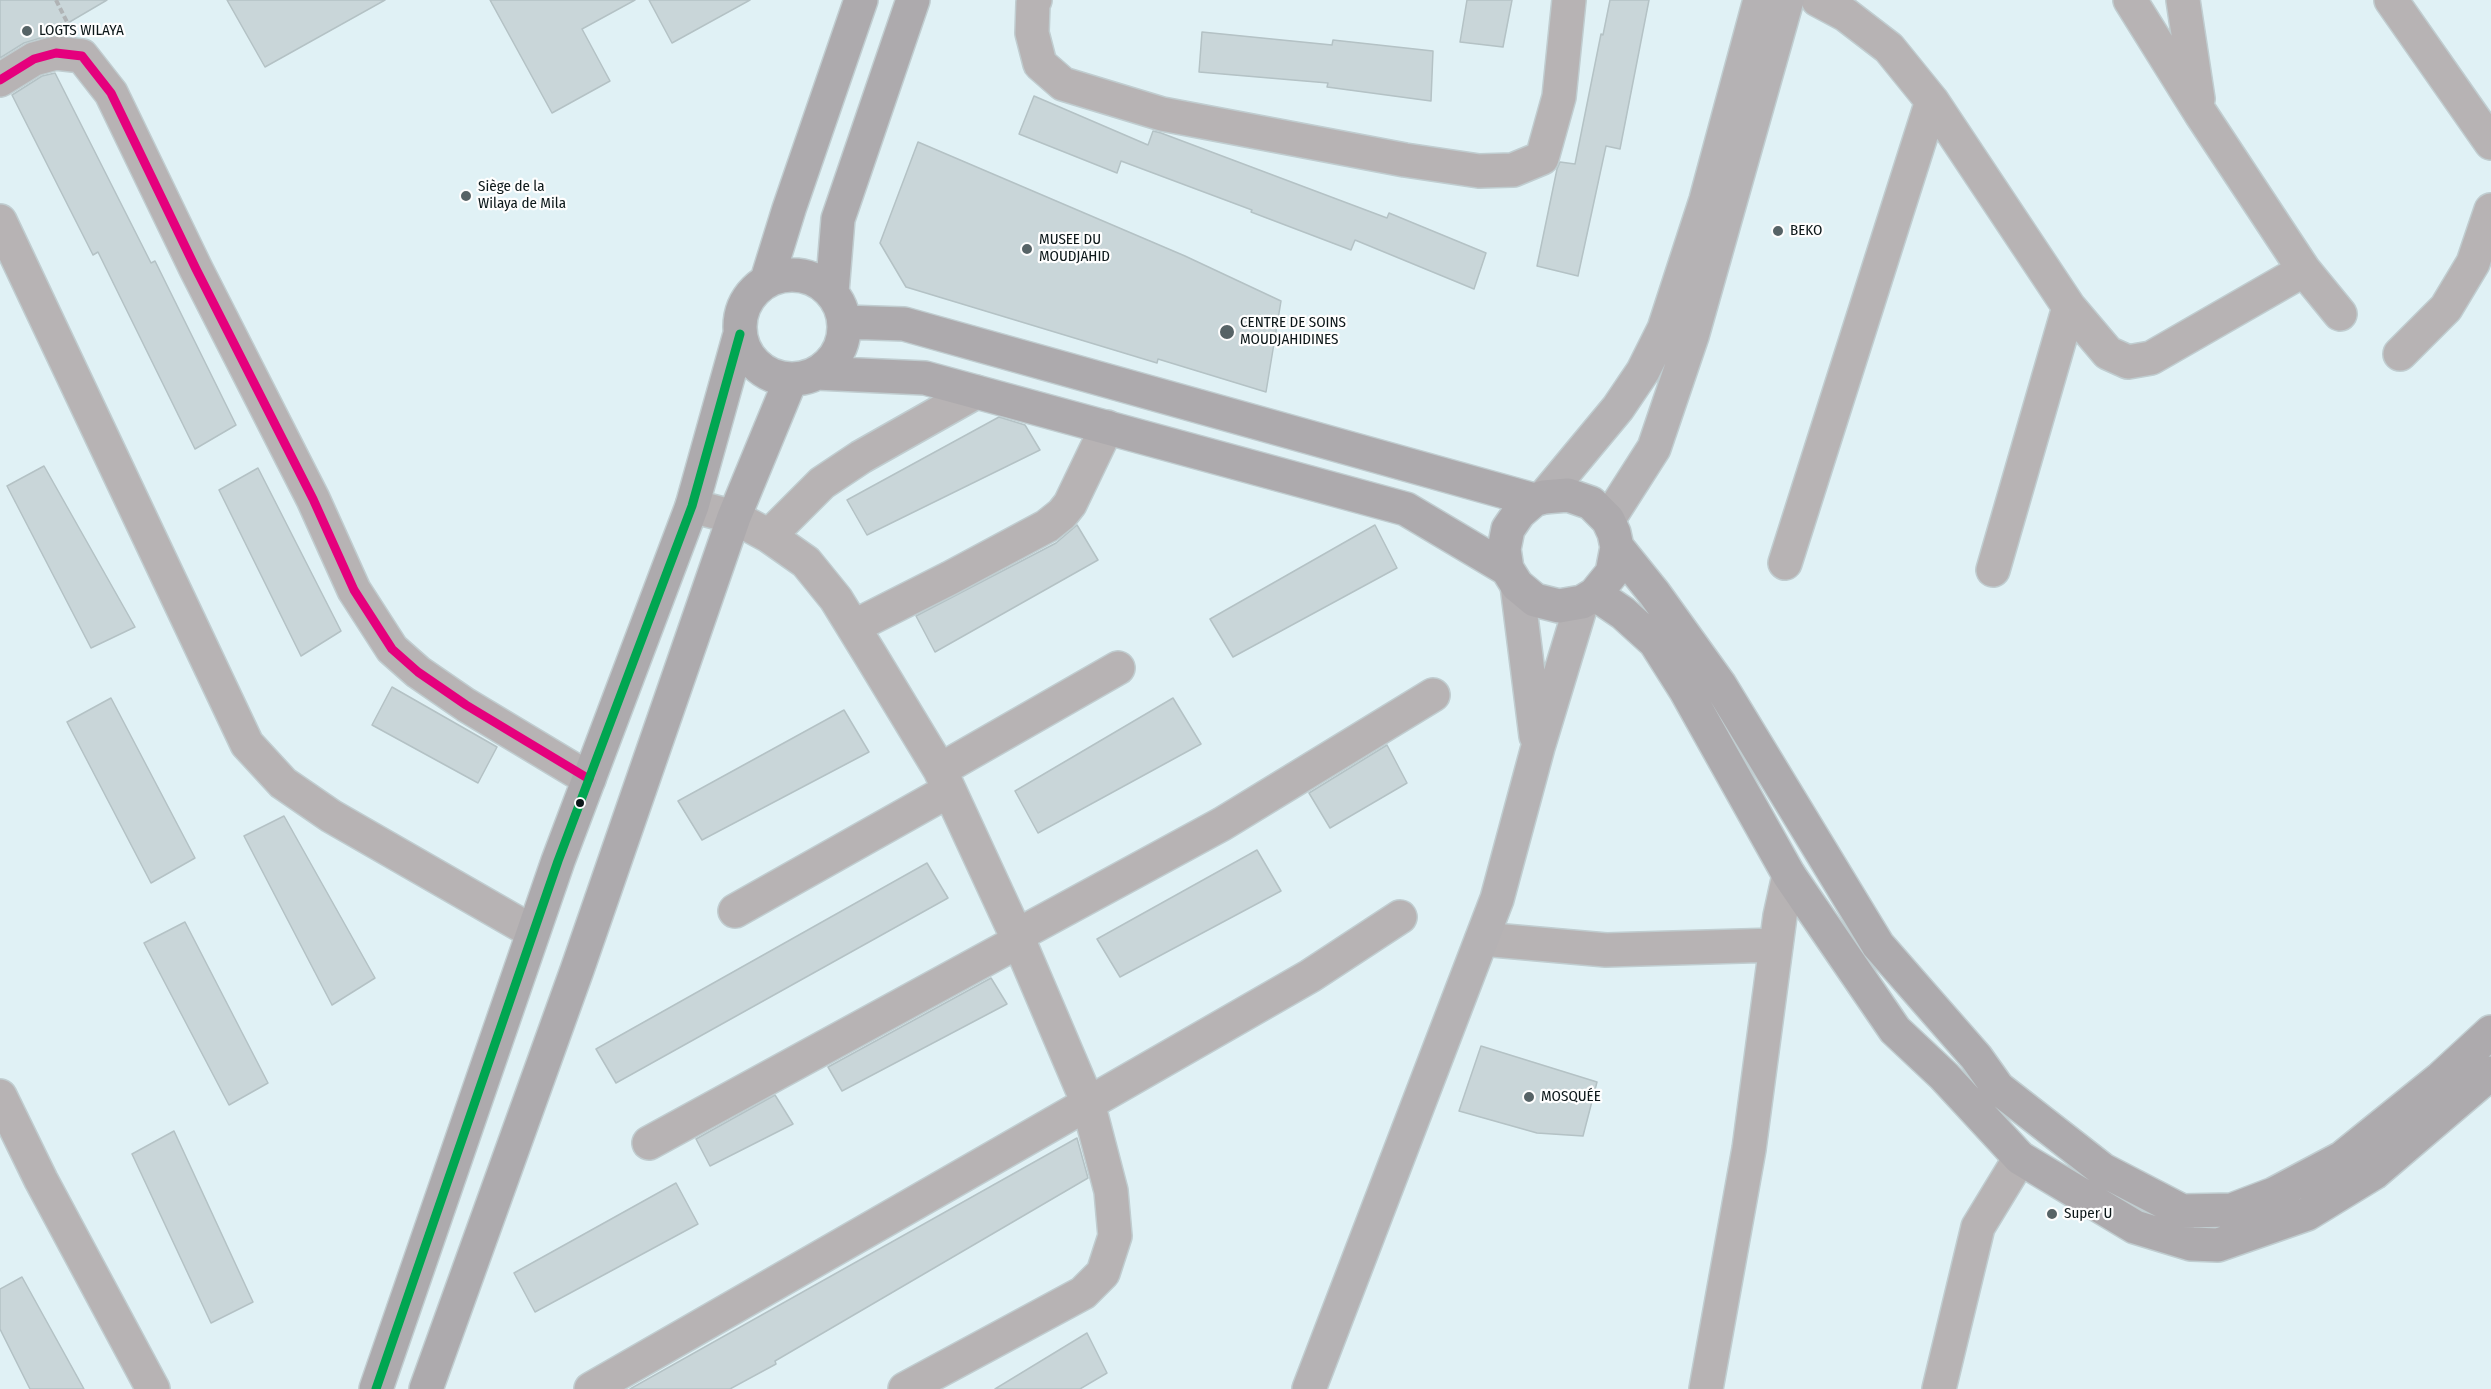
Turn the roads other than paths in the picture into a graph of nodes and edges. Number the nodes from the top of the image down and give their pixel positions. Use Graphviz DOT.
graph roads {
  1 [pos="861,0"];
  2 [pos="913,0"];
  3 [pos="1035,0"];
  4 [pos="1569,0"];
  5 [pos="1760,0"];
  6 [pos="1787,0"];
  7 [pos="1818,0"];
  8 [pos="2130,0"];
  9 [pos="2183,0"];
  10 [pos="2391,0"];
  11 [pos="0,80"];
  12 [pos="1932,101"];
  13 [pos="2201,114"];
  14 [pos="2491,143"];
  15 [pos="2489,219"];
  16 [pos="0,221"];
  17 [pos="2304,270"];
  18 [pos="767,280"];
  19 [pos="832,292"];
  20 [pos="2069,307"];
  21 [pos="2340,314"];
  22 [pos="845,322"];
  23 [pos="740,334"];
  24 [pos="2400,354"];
  25 [pos="803,376"];
  26 [pos="976,392"];
  27 [pos="1107,427"];
  28 [pos="1539,498"];
  29 [pos="692,506"];
  30 [pos="734,518"];
  31 [pos="1612,534"];
  32 [pos="769,536"];
  33 [pos="1785,563"];
  34 [pos="1993,570"];
  35 [pos="1512,577"];
  36 [pos="1589,598"];
  37 [pos="853,627"];
  38 [pos="1118,668"];
  39 [pos="1433,695"];
  40 [pos="1538,747"];
  41 [pos="589,778"];
  42 [pos="944,780"];
  43 [pos="1789,875"];
  44 [pos="735,912"];
  45 [pos="1400,917"];
  46 [pos="533,932"];
  47 [pos="1018,938"];
  48 [pos="1482,939"];
  49 [pos="1776,945"];
  50 [pos="2491,1032"];
  51 [pos="2491,1073"];
  52 [pos="0,1096"];
  53 [pos="1088,1102"];
  54 [pos="650,1143"];
  55 [pos="2020,1158"];
  56 [pos="1312,1388"];
  57 [pos="153,1389"];
  58 [pos="376,1389"];
  59 [pos="426,1389"];
  60 [pos="591,1389"];
  61 [pos="905,1389"];
  62 [pos="1706,1389"];
  63 [pos="1939,1389"];
  1 -- 18 [label="main road"];
  2 -- 19 [label="main road"];
  3 -- 4 [label="street"];
  5 -- 28 [label="main road"];
  6 -- 31 [label="main road"];
  7 -- 12 [label="street"];
  8 -- 13 [label="street"];
  9 -- 13 [label="street"];
  10 -- 14 [label="street"];
  11 -- 41 [label="street"];
  12 -- 20 [label="street"];
  12 -- 33 [label="street"];
  13 -- 17 [label="street"];
  15 -- 24 [label="street"];
  16 -- 46 [label="street"];
  17 -- 20 [label="street"];
  17 -- 21 [label="street"];
  18 -- 19 [label="main road"];
  18 -- 23 [label="main road"];
  19 -- 22 [label="main road"];
  20 -- 34 [label="street"];
  22 -- 25 [label="main road"];
  22 -- 28 [label="main road"];
  23 -- 25 [label="main road"];
  23 -- 29 [label="main road"];
  25 -- 26 [label="main road"];
  25 -- 30 [label="main road"];
  26 -- 27 [label="main road"];
  26 -- 32 [label="street"];
  27 -- 35 [label="main road"];
  27 -- 37 [label="street"];
  28 -- 31 [label="main road"];
  28 -- 35 [label="main road"];
  29 -- 30 [label="street"];
  29 -- 41 [label="main road"];
  30 -- 32 [label="street"];
  30 -- 59 [label="main road"];
  31 -- 36 [label="main road"];
  31 -- 50 [label="main road"];
  32 -- 37 [label="street"];
  35 -- 36 [label="main road"];
  35 -- 40 [label="main road"];
  36 -- 40 [label="main road"];
  36 -- 43 [label="main road"];
  37 -- 42 [label="street"];
  38 -- 42 [label="street"];
  39 -- 47 [label="street"];
  40 -- 48 [label="main road"];
  41 -- 46 [label="main road"];
  42 -- 44 [label="street"];
  42 -- 47 [label="street"];
  43 -- 49 [label="street"];
  43 -- 55 [label="main road"];
  45 -- 53 [label="street"];
  46 -- 58 [label="main road"];
  47 -- 53 [label="street"];
  47 -- 54 [label="street"];
  48 -- 49 [label="street"];
  48 -- 56 [label="main road"];
  49 -- 62 [label="street"];
  51 -- 55 [label="main road"];
  52 -- 57 [label="street"];
  53 -- 60 [label="street"];
  53 -- 61 [label="street"];
  55 -- 63 [label="street"];
}
